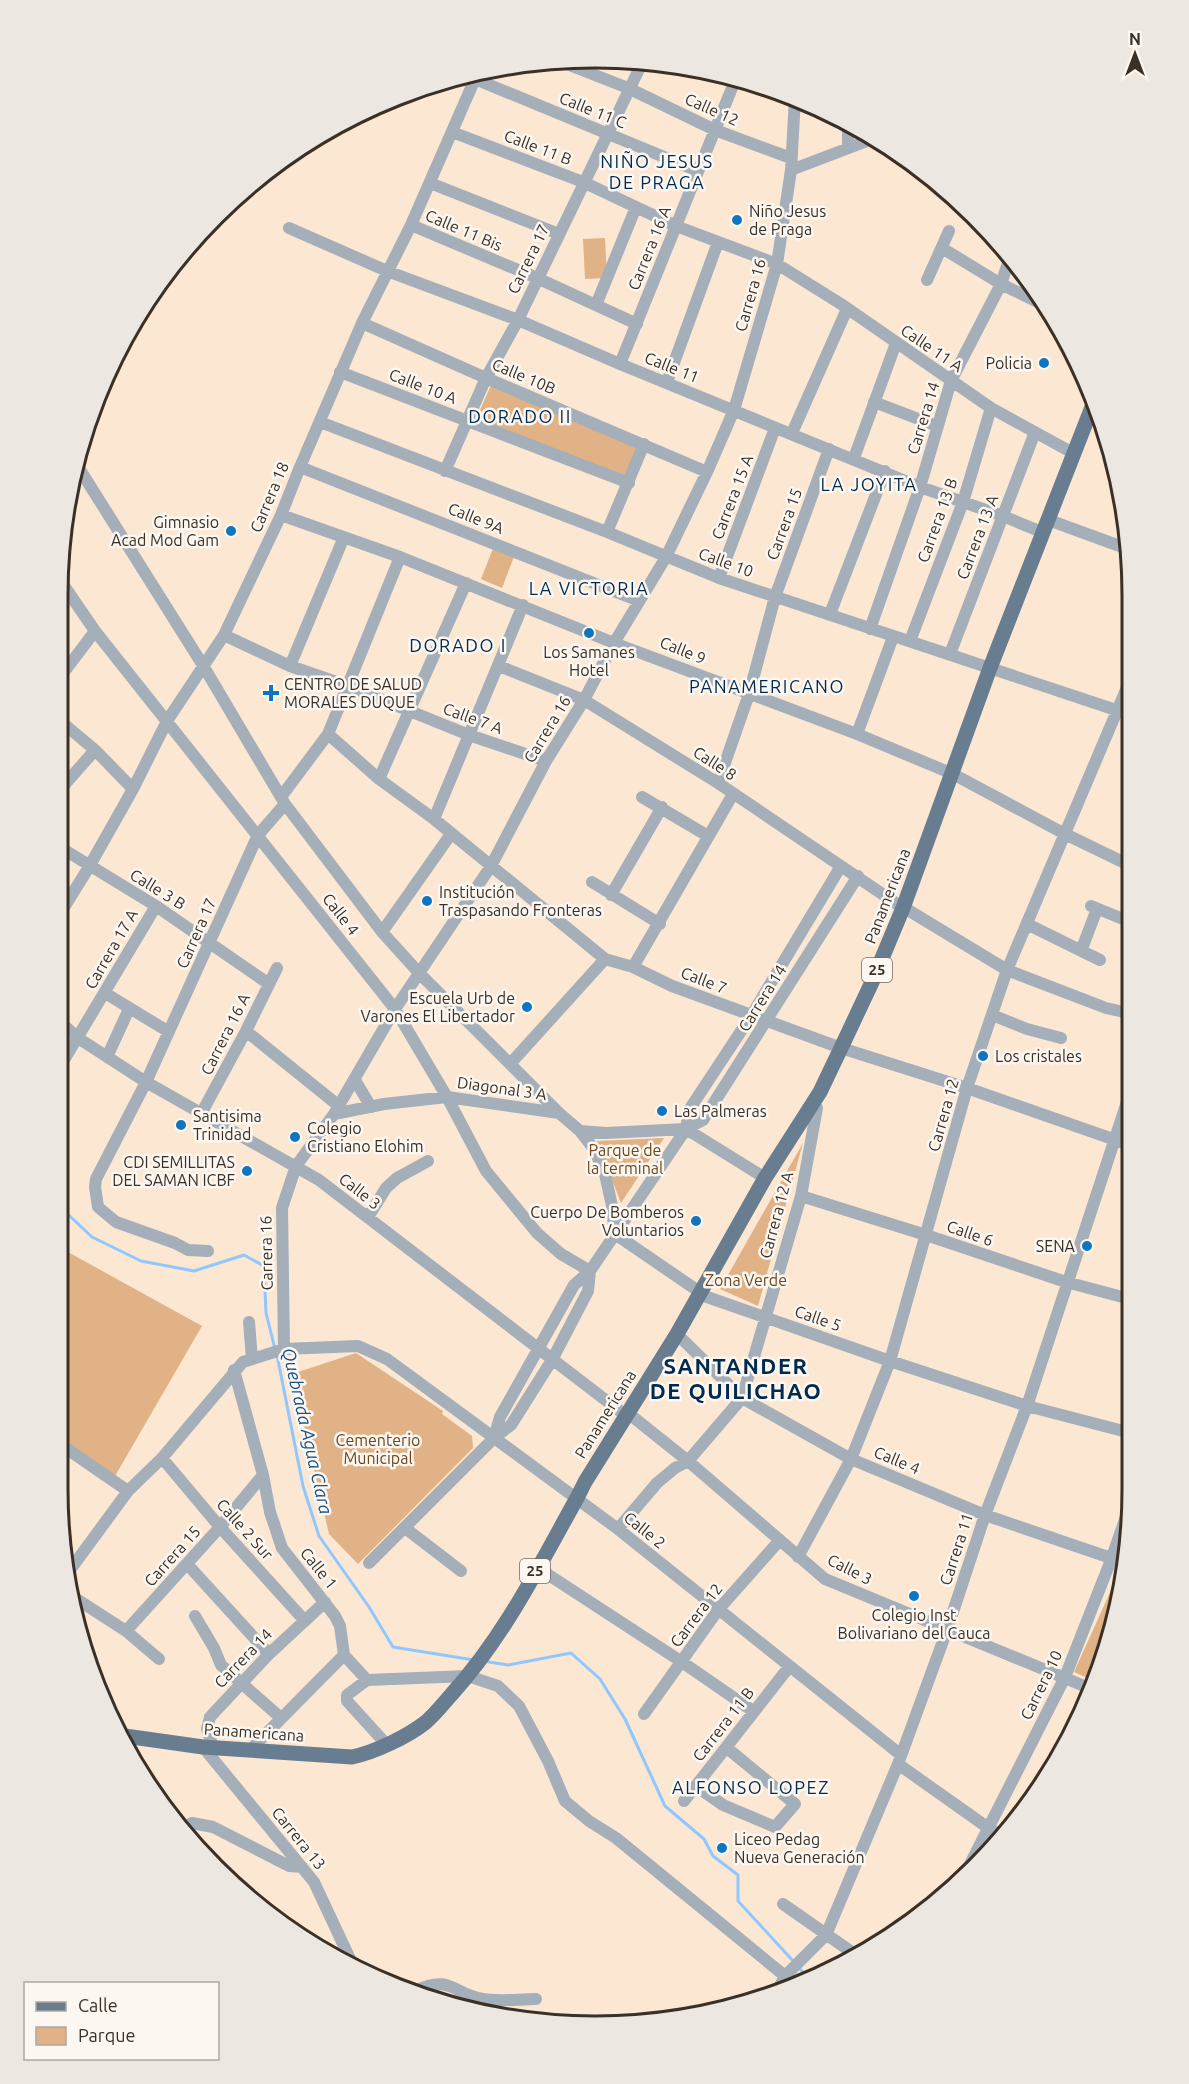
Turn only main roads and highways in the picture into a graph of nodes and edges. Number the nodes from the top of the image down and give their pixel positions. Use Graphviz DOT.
graph roads {
  1 [pos="1089,413"];
  2 [pos="1092,420"];
  3 [pos="1049,527"];
  4 [pos="844,1049"];
  5 [pos="704,1295"];
  6 [pos="629,1416"];
  7 [pos="129,1737"];
  1 -- 3 [label="main road, Panamericana / 25"];
  2 -- 3 [label="main road, Panamericana / 25"];
  3 -- 4 [label="main road, Panamericana / 25"];
  4 -- 5 [label="main road, Panamericana / 25"];
  4 -- 5 [label="main road, Panamericana / 25"];
  5 -- 6 [label="main road, Panamericana / 25"];
  5 -- 6 [label="main road, Panamericana / 25"];
  6 -- 7 [label="main road, Panamericana / 25"];
}
